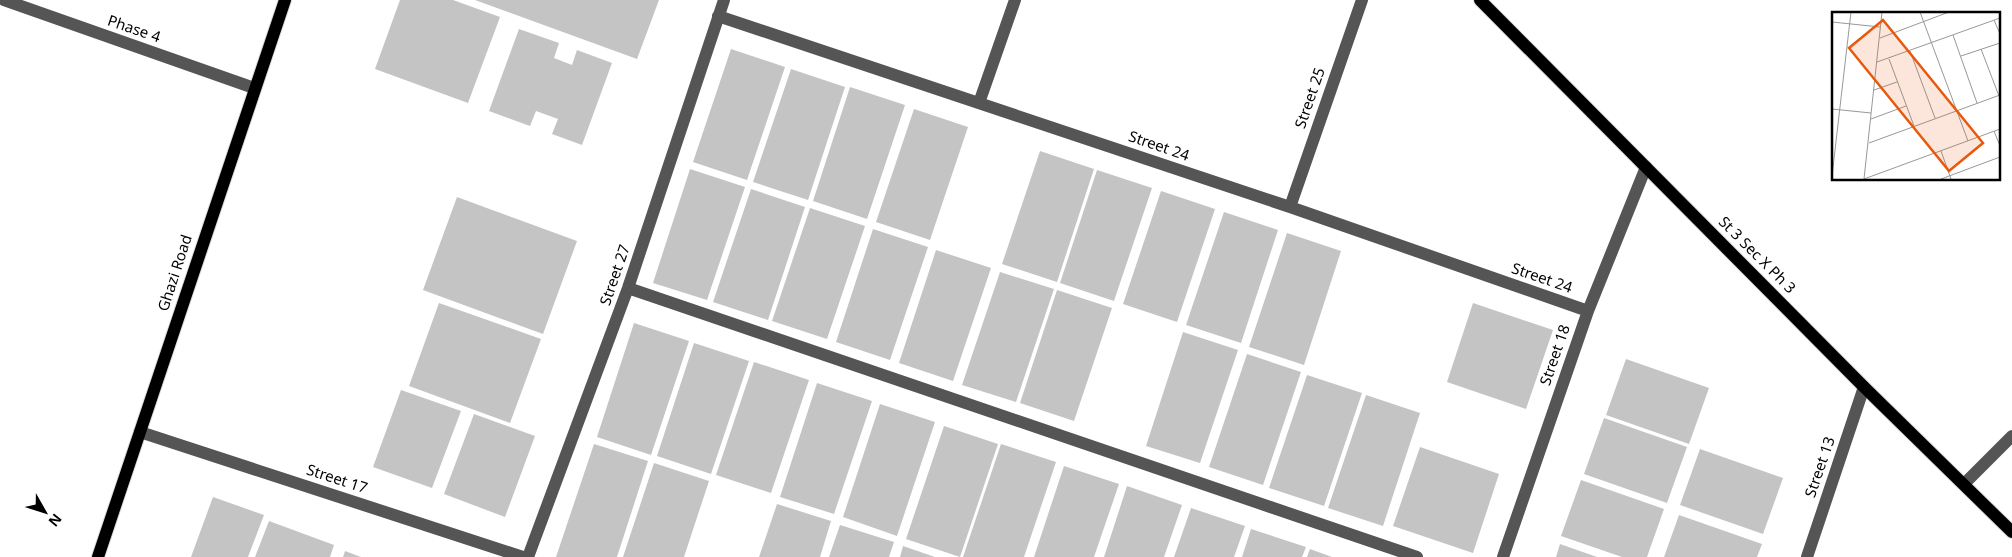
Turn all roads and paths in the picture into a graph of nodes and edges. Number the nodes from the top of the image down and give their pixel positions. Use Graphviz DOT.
graph roads {
  1 [pos="4,0"];
  2 [pos="285,0"];
  3 [pos="724,0"];
  4 [pos="1016,0"];
  5 [pos="1362,0"];
  6 [pos="1480,0"];
  7 [pos="718,16"];
  8 [pos="254,88"];
  9 [pos="979,103"];
  10 [pos="1646,166"];
  11 [pos="1290,207"];
  12 [pos="628,288"];
  13 [pos="1588,310"];
  14 [pos="1864,387"];
  15 [pos="140,432"];
  16 [pos="2012,436"];
  17 [pos="1964,484"];
  18 [pos="2012,532"];
  19 [pos="98,557"];
  20 [pos="523,557"];
  21 [pos="528,557"];
  22 [pos="1417,557"];
  23 [pos="1503,557"];
  24 [pos="1807,557"];
  1 -- 8 [label="street, Phase 4"];
  2 -- 8 [label="main road, Ghazi Road"];
  3 -- 7 [label="street, Street 27"];
  4 -- 9 [label="street"];
  5 -- 11 [label="street, Street 25"];
  6 -- 10 [label="main road, St 3 Sec X Ph 3"];
  7 -- 9 [label="street, Street 24"];
  7 -- 12 [label="street, Street 27"];
  8 -- 15 [label="main road, Ghazi Road"];
  9 -- 11 [label="street, Street 24"];
  10 -- 13 [label="street, Street 18"];
  10 -- 14 [label="main road, St 3 Sec X Ph 3"];
  11 -- 13 [label="street, Street 24"];
  12 -- 21 [label="street, Street 27"];
  12 -- 22 [label="street"];
  13 -- 23 [label="street, Street 18"];
  14 -- 17 [label="main road, St 3 Sec X Ph 3"];
  14 -- 24 [label="street, Street 13"];
  15 -- 19 [label="main road, Ghazi Road"];
  15 -- 20 [label="street, Street 17"];
  16 -- 17 [label="street"];
  17 -- 18 [label="main road, St 3 Sec X Ph 3"];
}
